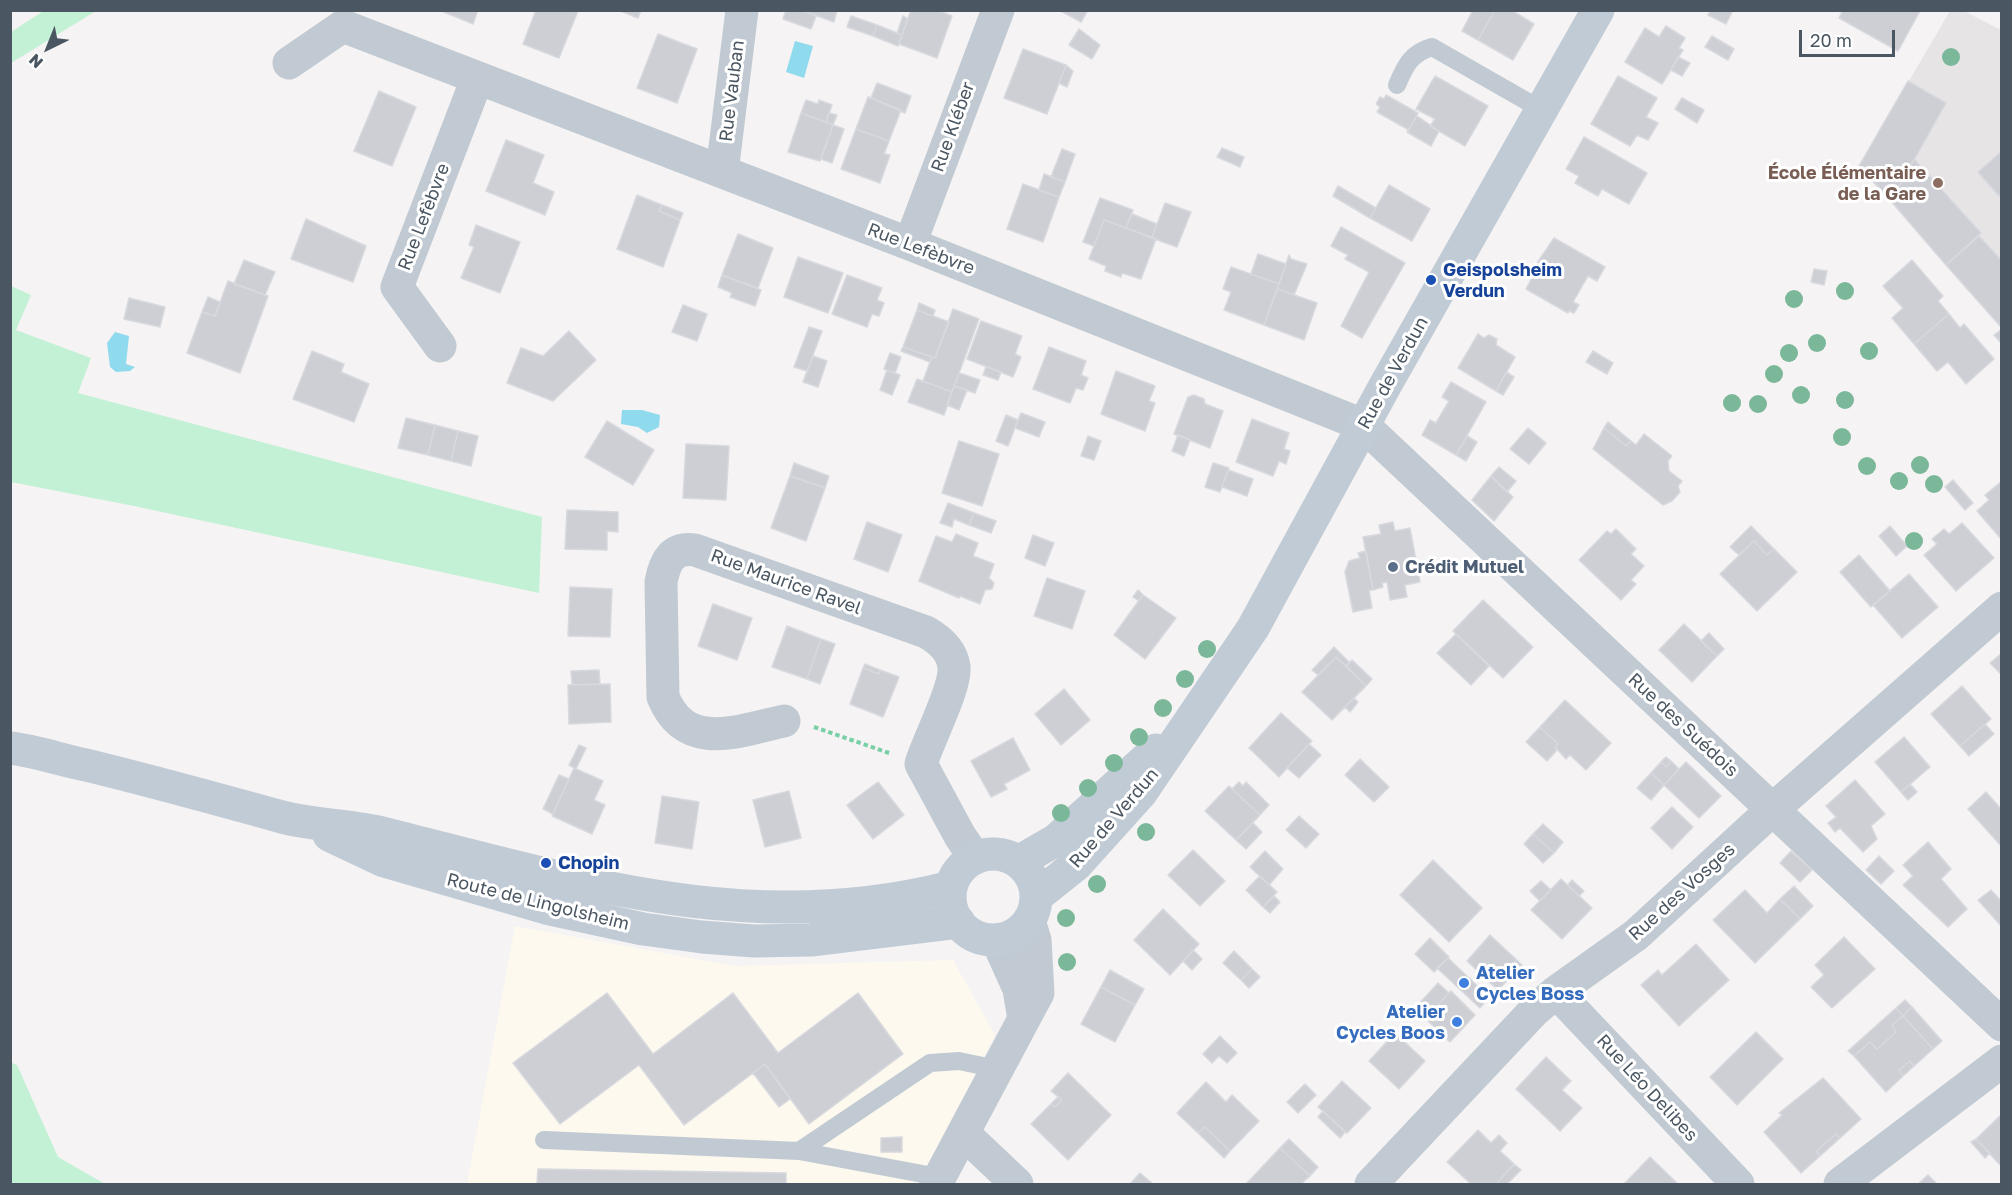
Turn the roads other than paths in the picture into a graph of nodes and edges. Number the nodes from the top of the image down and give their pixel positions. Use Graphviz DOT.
graph roads {
  1 [pos="742,10"];
  2 [pos="998,10"];
  3 [pos="1598,10"];
  4 [pos="289,63"];
  5 [pos="477,79"];
  6 [pos="1397,85"];
  7 [pos="1542,110"];
  8 [pos="722,172"];
  9 [pos="910,244"];
  10 [pos="440,346"];
  11 [pos="1363,425"];
  12 [pos="2001,608"];
  13 [pos="784,720"];
  14 [pos="1181,730"];
  15 [pos="10,748"];
  16 [pos="1772,810"];
  17 [pos="305,823"];
  18 [pos="975,858"];
  19 [pos="1018,862"];
  20 [pos="951,887"];
  21 [pos="1033,909"];
  22 [pos="959,922"];
  23 [pos="997,940"];
  24 [pos="1556,992"];
  25 [pos="1024,1019"];
  26 [pos="2001,1025"];
  27 [pos="2001,1060"];
  28 [pos="997,1069"];
  29 [pos="963,1133"];
  30 [pos="544,1140"];
  31 [pos="799,1151"];
  32 [pos="938,1181"];
  33 [pos="1017,1185"];
  34 [pos="1371,1185"];
  35 [pos="1738,1185"];
  36 [pos="1840,1185"];
  1 -- 8 [label="street, Rue Vauban"];
  2 -- 9 [label="street, Rue Kléber"];
  3 -- 7 [label="main road, Rue de Verdun"];
  4 -- 5 [label="street, Rue Lefèbvre"];
  5 -- 8 [label="street, Rue Lefèbvre"];
  5 -- 10 [label="street, Rue Lefèbvre"];
  6 -- 7 [label="lane"];
  7 -- 11 [label="main road, Rue de Verdun"];
  8 -- 9 [label="street, Rue Lefèbvre"];
  9 -- 11 [label="street, Rue Lefèbvre"];
  11 -- 14 [label="main road, Rue de Verdun"];
  11 -- 16 [label="street, Rue des Suédois"];
  12 -- 16 [label="street, Rue des Vosges"];
  13 -- 18 [label="street, Rue Maurice Ravel"];
  14 -- 19 [label="main road, Rue de Verdun"];
  14 -- 21 [label="main road, Rue de Verdun"];
  15 -- 17 [label="main road, Route de Lingolsheim"];
  16 -- 24 [label="street, Rue des Vosges"];
  16 -- 26 [label="street, Rue des Suédois"];
  17 -- 20 [label="main road, Route de Lingolsheim"];
  17 -- 22 [label="main road, Route de Lingolsheim"];
  18 -- 19 [label="main road"];
  18 -- 20 [label="main road"];
  19 -- 21 [label="main road"];
  20 -- 22 [label="main road"];
  21 -- 23 [label="main road"];
  21 -- 25 [label="street"];
  22 -- 23 [label="main road"];
  23 -- 25 [label="street"];
  24 -- 34 [label="street, Rue des Vosges"];
  24 -- 35 [label="street, Rue Léo Delibes"];
  25 -- 28 [label="street"];
  27 -- 36 [label="street"];
  28 -- 29 [label="street"];
  28 -- 31 [label="lane"];
  29 -- 32 [label="street"];
  29 -- 33 [label="street"];
  30 -- 31 [label="lane"];
  31 -- 32 [label="lane"];
}
